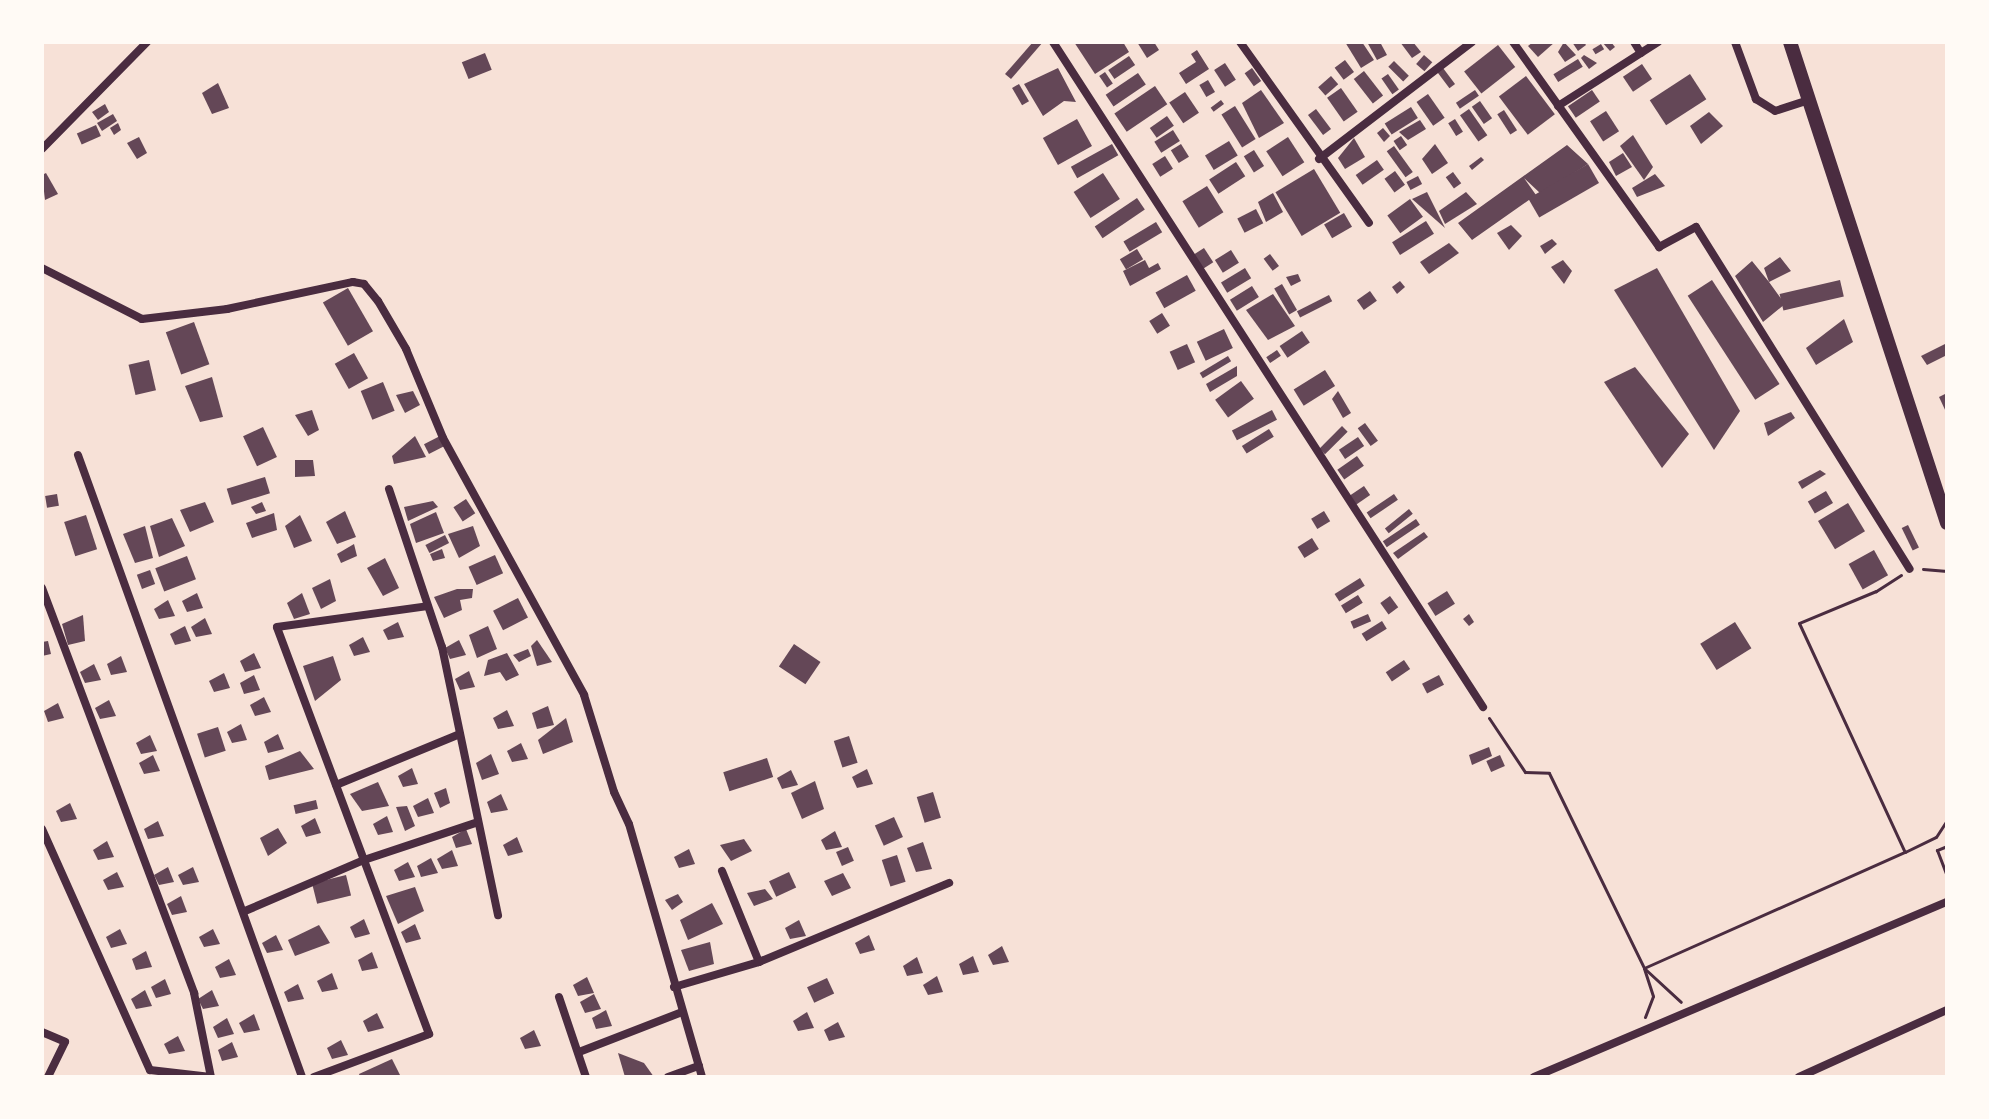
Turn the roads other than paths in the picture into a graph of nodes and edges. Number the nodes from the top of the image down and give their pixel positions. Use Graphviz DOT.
graph roads {
  1 [pos="147,42"];
  2 [pos="1053,42"];
  3 [pos="1240,42"];
  4 [pos="1472,42"];
  5 [pos="1513,42"];
  6 [pos="1634,42"];
  7 [pos="1658,42"];
  8 [pos="1735,42"];
  9 [pos="1790,42"];
  10 [pos="1641,53"];
  11 [pos="1809,100"];
  12 [pos="1558,106"];
  13 [pos="42,149"];
  14 [pos="1319,159"];
  15 [pos="1369,223"];
  16 [pos="42,268"];
  17 [pos="78,455"];
  18 [pos="389,489"];
  19 [pos="1947,523"];
  20 [pos="1910,569"];
  21 [pos="42,588"];
  22 [pos="428,606"];
  23 [pos="1483,707"];
  24 [pos="460,734"];
  25 [pos="336,785"];
  26 [pos="478,822"];
  27 [pos="42,829"];
  28 [pos="364,860"];
  29 [pos="722,871"];
  30 [pos="949,883"];
  31 [pos="1947,902"];
  32 [pos="245,911"];
  33 [pos="498,915"];
  34 [pos="759,962"];
  35 [pos="674,987"];
  36 [pos="559,997"];
  37 [pos="1947,1010"];
  38 [pos="682,1012"];
  39 [pos="42,1032"];
  40 [pos="579,1052"];
  41 [pos="699,1066"];
  42 [pos="48,1077"];
  43 [pos="211,1077"];
  44 [pos="302,1077"];
  45 [pos="314,1077"];
  46 [pos="586,1077"];
  47 [pos="668,1077"];
  48 [pos="702,1077"];
  49 [pos="1534,1077"];
  50 [pos="1799,1077"];
  1 -- 13 [label="street"];
  2 -- 23 [label="street"];
  3 -- 14 [label="street"];
  4 -- 14 [label="street"];
  5 -- 12 [label="street"];
  6 -- 10 [label="street"];
  7 -- 10 [label="street"];
  8 -- 11 [label="street"];
  9 -- 11 [label="main road"];
  10 -- 12 [label="street"];
  11 -- 19 [label="main road"];
  12 -- 20 [label="street"];
  14 -- 15 [label="street"];
  16 -- 35 [label="street"];
  17 -- 32 [label="street"];
  18 -- 22 [label="street"];
  21 -- 43 [label="street"];
  22 -- 24 [label="street"];
  22 -- 25 [label="street"];
  24 -- 25 [label="street"];
  24 -- 26 [label="street"];
  25 -- 28 [label="street"];
  26 -- 28 [label="street"];
  26 -- 33 [label="street"];
  27 -- 43 [label="street"];
  28 -- 32 [label="street"];
  28 -- 45 [label="street"];
  29 -- 34 [label="street"];
  30 -- 34 [label="street"];
  31 -- 49 [label="street"];
  32 -- 44 [label="street"];
  34 -- 35 [label="street"];
  35 -- 38 [label="street"];
  36 -- 40 [label="street"];
  37 -- 50 [label="street"];
  38 -- 40 [label="street"];
  38 -- 41 [label="street"];
  39 -- 42 [label="street"];
  40 -- 46 [label="street"];
  41 -- 47 [label="street"];
  41 -- 48 [label="street"];
}
